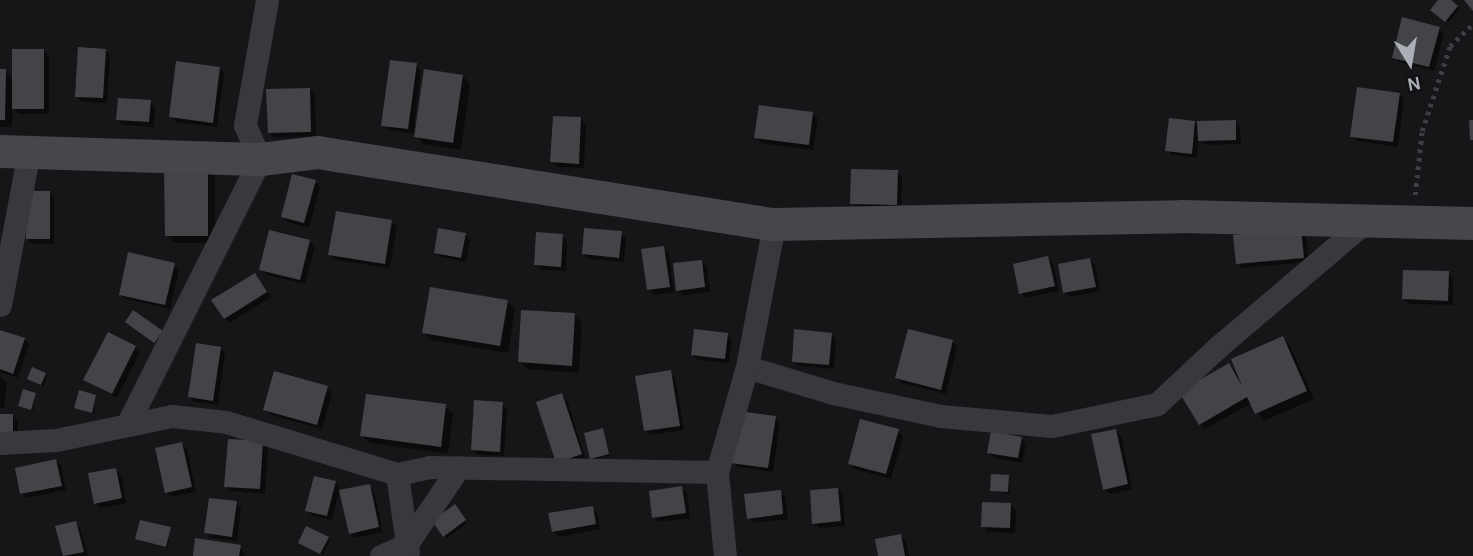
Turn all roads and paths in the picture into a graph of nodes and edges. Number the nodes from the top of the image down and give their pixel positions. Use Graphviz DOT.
graph roads {
  1 [pos="267,0"];
  2 [pos="1473,24"];
  3 [pos="14,152"];
  4 [pos="260,159"];
  5 [pos="1412,220"];
  6 [pos="1365,222"];
  7 [pos="1473,223"];
  8 [pos="774,224"];
  9 [pos="0,305"];
  10 [pos="747,367"];
  11 [pos="128,423"];
  12 [pos="0,443"];
  13 [pos="459,467"];
  14 [pos="717,472"];
  15 [pos="397,474"];
  16 [pos="407,550"];
  17 [pos="381,556"];
  18 [pos="725,556"];
  1 -- 4 [label="street"];
  2 -- 5 [label="path"];
  3 -- 4 [label="street"];
  3 -- 9 [label="street"];
  4 -- 8 [label="street"];
  4 -- 11 [label="street"];
  5 -- 6 [label="street"];
  5 -- 7 [label="street"];
  6 -- 8 [label="street"];
  6 -- 10 [label="street"];
  8 -- 10 [label="street"];
  10 -- 14 [label="street"];
  11 -- 12 [label="street"];
  11 -- 15 [label="street"];
  13 -- 14 [label="street"];
  13 -- 15 [label="street"];
  13 -- 16 [label="street"];
  14 -- 18 [label="street"];
  15 -- 16 [label="street"];
  16 -- 17 [label="street"];
}
